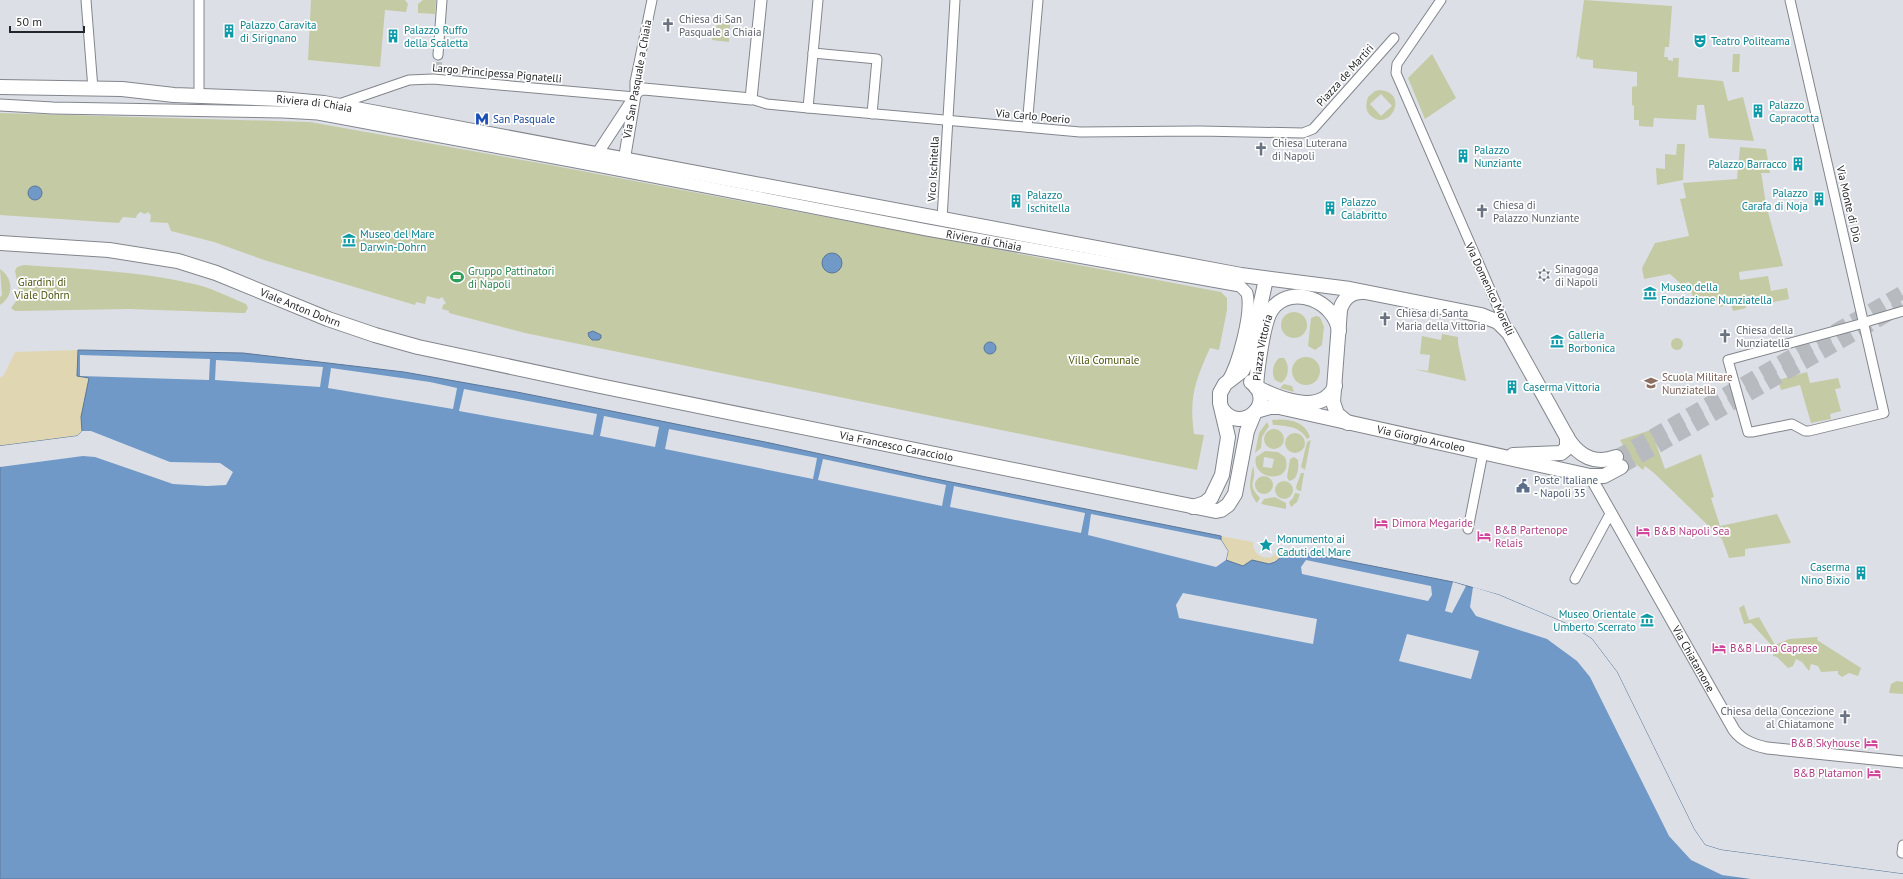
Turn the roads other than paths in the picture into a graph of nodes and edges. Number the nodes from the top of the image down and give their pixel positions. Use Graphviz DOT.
graph roads {
  1 [pos="86,0"];
  2 [pos="199,0"];
  3 [pos="442,0"];
  4 [pos="652,0"];
  5 [pos="761,0"];
  6 [pos="818,0"];
  7 [pos="955,0"];
  8 [pos="1038,0"];
  9 [pos="1440,0"];
  10 [pos="1790,0"];
  11 [pos="1394,38"];
  12 [pos="813,53"];
  13 [pos="438,55"];
  14 [pos="0,87"];
  15 [pos="93,88"];
  16 [pos="199,96"];
  17 [pos="635,96"];
  18 [pos="751,99"];
  19 [pos="336,104"];
  20 [pos="0,105"];
  21 [pos="808,108"];
  22 [pos="872,114"];
  23 [pos="947,121"];
  24 [pos="1027,127"];
  25 [pos="1313,129"];
  26 [pos="597,154"];
  27 [pos="624,166"];
  28 [pos="942,219"];
  29 [pos="0,243"];
  30 [pos="1265,285"];
  31 [pos="1239,286"];
  32 [pos="1362,292"];
  33 [pos="1296,297"];
  34 [pos="1903,312"];
  35 [pos="1268,319"];
  36 [pos="1864,323"];
  37 [pos="1339,332"];
  38 [pos="1510,335"];
  39 [pos="1227,383"];
  40 [pos="600,386"];
  41 [pos="1335,386"];
  42 [pos="1256,387"];
  43 [pos="1222,409"];
  44 [pos="1255,412"];
  45 [pos="1348,423"];
  46 [pos="1567,437"];
  47 [pos="1489,454"];
  48 [pos="1619,462"];
  49 [pos="1590,476"];
  50 [pos="1193,507"];
  51 [pos="1611,512"];
  52 [pos="1468,529"];
  53 [pos="1575,579"];
  54 [pos="1903,762"];
  1 -- 15 [label="street"];
  2 -- 16 [label="street"];
  3 -- 13 [label="street"];
  4 -- 17 [label="street, Via San Pasquale a Chiaia"];
  5 -- 18 [label="street"];
  6 -- 12 [label="street"];
  7 -- 23 [label="street, Vico Ischitella"];
  8 -- 24 [label="street"];
  9 -- 38 [label="street, Via Domenico Morelli"];
  10 -- 36 [label="street, Via Monte di Dio"];
  11 -- 25 [label="street, Piazza de Martiri"];
  12 -- 21 [label="street"];
  12 -- 22 [label="street"];
  14 -- 15 [label="main road, Riviera di Chiaia"];
  15 -- 16 [label="main road, Riviera di Chiaia"];
  16 -- 19 [label="main road, Riviera di Chiaia"];
  17 -- 18 [label="street"];
  17 -- 19 [label="street, Largo Principessa Pignatelli"];
  17 -- 26 [label="street"];
  17 -- 27 [label="street, Via San Pasquale a Chiaia"];
  18 -- 21 [label="street, Via Carlo Poerio"];
  19 -- 26 [label="main road, Riviera di Chiaia"];
  20 -- 27 [label="street, Riviera di Chiaia"];
  21 -- 22 [label="street, Via Carlo Poerio"];
  22 -- 23 [label="street, Via Carlo Poerio"];
  23 -- 24 [label="street, Via Carlo Poerio"];
  23 -- 28 [label="street, Vico Ischitella"];
  24 -- 25 [label="street, Via Carlo Poerio"];
  26 -- 27 [label="main road, Riviera di Chiaia"];
  27 -- 28 [label="main road, Riviera di Chiaia"];
  27 -- 31 [label="street, Riviera di Chiaia"];
  28 -- 30 [label="main road, Riviera di Chiaia"];
  29 -- 40 [label="main road, Viale Anton Dohrn"];
  30 -- 31 [label="street, Riviera di Chiaia"];
  30 -- 32 [label="main road"];
  30 -- 33 [label="main road"];
  30 -- 35 [label="main road"];
  30 -- 39 [label="main road"];
  31 -- 39 [label="street"];
  32 -- 37 [label="main road, Piazza Vittoria"];
  32 -- 38 [label="main road"];
  33 -- 35 [label="main road, Piazza Vittoria"];
  33 -- 37 [label="main road, Piazza Vittoria"];
  34 -- 36 [label="street"];
  35 -- 42 [label="main road, Piazza Vittoria"];
  36 -- 36 [label="street, Via Monte di Dio"];
  37 -- 41 [label="main road, Piazza Vittoria"];
  38 -- 46 [label="main road, Via Domenico Morelli"];
  39 -- 42 [label="main road"];
  39 -- 43 [label="main road"];
  40 -- 50 [label="main road, Via Francesco Caracciolo"];
  41 -- 42 [label="main road, Piazza Vittoria"];
  41 -- 45 [label="main road, Piazza Vittoria"];
  42 -- 44 [label="main road"];
  43 -- 44 [label="main road"];
  43 -- 50 [label="main road"];
  44 -- 45 [label="main road, Via Giorgio Arcoleo"];
  44 -- 50 [label="main road, Via Francesco Caracciolo"];
  45 -- 47 [label="main road, Via Giorgio Arcoleo"];
  46 -- 47 [label="main road, Via Giorgio Arcoleo"];
  46 -- 48 [label="main road, Via Domenico Morelli"];
  47 -- 49 [label="main road, Via Giorgio Arcoleo"];
  47 -- 52 [label="street"];
  48 -- 49 [label="main road, Via Giorgio Arcoleo"];
  49 -- 51 [label="street, Via Chiatamone"];
  51 -- 53 [label="street"];
  51 -- 54 [label="street, Via Chiatamone"];
}
